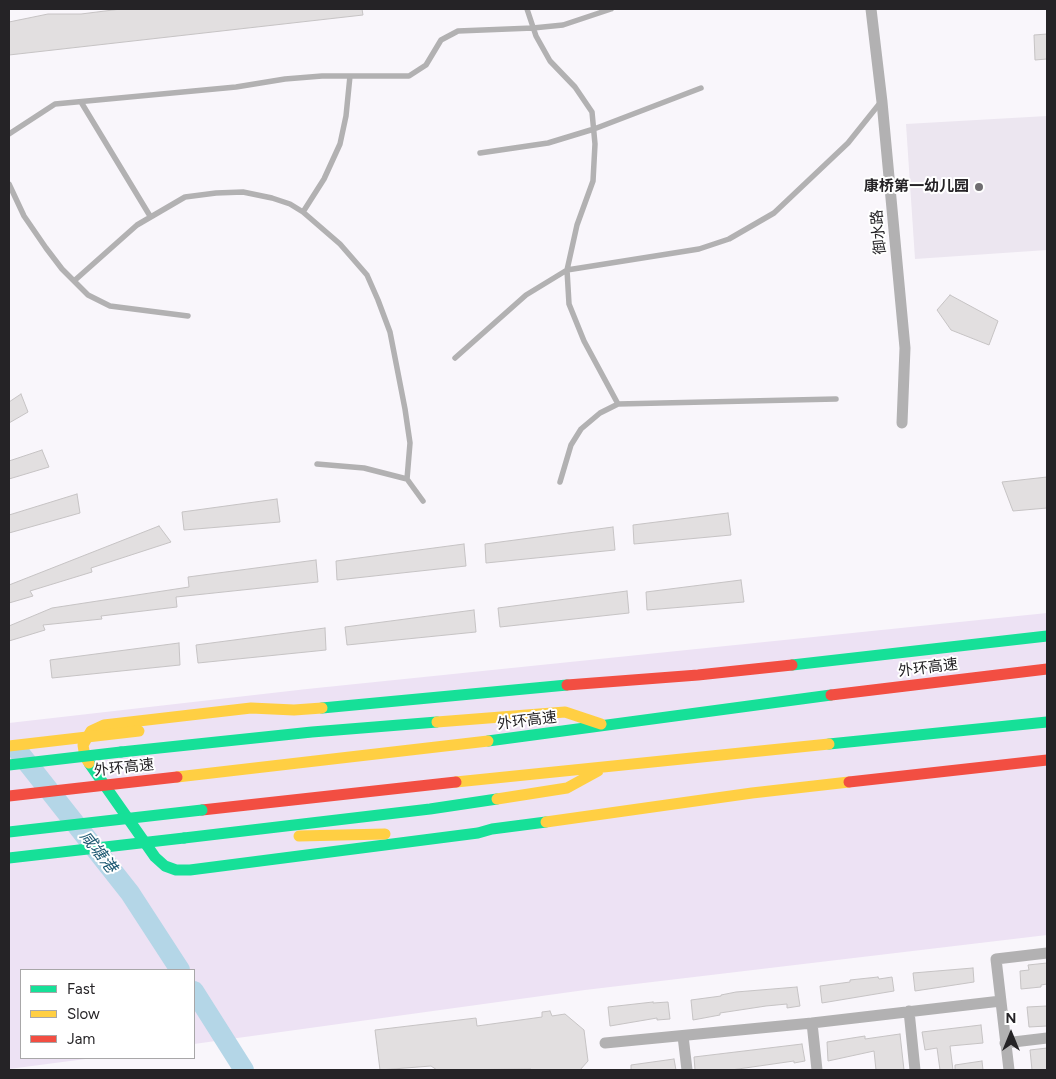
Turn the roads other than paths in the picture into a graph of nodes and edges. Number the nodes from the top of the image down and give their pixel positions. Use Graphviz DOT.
graph roads {
  1 [pos="527,9"];
  2 [pos="611,9"];
  3 [pos="871,9"];
  4 [pos="533,28"];
  5 [pos="350,76"];
  6 [pos="701,88"];
  7 [pos="81,102"];
  8 [pos="882,102"];
  9 [pos="594,130"];
  10 [pos="9,134"];
  11 [pos="480,153"];
  12 [pos="9,184"];
  13 [pos="303,212"];
  14 [pos="150,216"];
  15 [pos="567,270"];
  16 [pos="74,281"];
  17 [pos="188,316"];
  18 [pos="455,358"];
  19 [pos="836,399"];
  20 [pos="618,404"];
  21 [pos="902,424"];
  22 [pos="316,464"];
  23 [pos="407,479"];
  24 [pos="560,482"];
  25 [pos="423,501"];
  26 [pos="1047,636"];
  27 [pos="1047,670"];
  28 [pos="294,718"];
  29 [pos="1047,722"];
  30 [pos="606,726"];
  31 [pos="348,728"];
  32 [pos="9,746"];
  33 [pos="1047,760"];
  34 [pos="9,765"];
  35 [pos="604,767"];
  36 [pos="9,796"];
  37 [pos="492,829"];
  38 [pos="248,830"];
  39 [pos="9,832"];
  40 [pos="9,858"];
  41 [pos="1047,953"];
  42 [pos="1001,1001"];
  43 [pos="909,1011"];
  44 [pos="812,1023"];
  45 [pos="683,1036"];
  46 [pos="1047,1038"];
  47 [pos="1006,1042"];
  48 [pos="606,1043"];
  49 [pos="687,1070"];
  50 [pos="817,1070"];
  51 [pos="915,1070"];
  52 [pos="1009,1070"];
  1 -- 4 [label="lane"];
  2 -- 4 [label="lane"];
  3 -- 8 [label="street, 御水路"];
  4 -- 5 [label="lane"];
  4 -- 9 [label="lane"];
  5 -- 7 [label="lane"];
  5 -- 13 [label="lane"];
  6 -- 9 [label="lane"];
  7 -- 10 [label="lane"];
  7 -- 14 [label="lane"];
  8 -- 15 [label="lane"];
  8 -- 21 [label="street, 御水路"];
  9 -- 11 [label="lane"];
  9 -- 15 [label="lane"];
  12 -- 16 [label="lane"];
  13 -- 14 [label="lane"];
  13 -- 23 [label="lane"];
  14 -- 16 [label="lane"];
  15 -- 18 [label="lane"];
  15 -- 20 [label="lane"];
  16 -- 17 [label="lane"];
  19 -- 20 [label="lane"];
  20 -- 24 [label="lane"];
  22 -- 23 [label="lane"];
  23 -- 25 [label="lane"];
  26 -- 28 [label="highway"];
  27 -- 30 [label="highway, 外环高速"];
  28 -- 31 [label="highway"];
  28 -- 32 [label="highway, bridge"];
  28 -- 37 [label="highway"];
  29 -- 35 [label="highway"];
  30 -- 31 [label="highway"];
  30 -- 36 [label="highway, 外环高速, bridge"];
  31 -- 34 [label="highway, bridge"];
  33 -- 37 [label="highway"];
  35 -- 38 [label="highway"];
  35 -- 39 [label="highway, bridge"];
  37 -- 38 [label="highway"];
  38 -- 40 [label="highway, bridge"];
  41 -- 42 [label="street"];
  42 -- 43 [label="street"];
  42 -- 47 [label="street"];
  43 -- 44 [label="street"];
  43 -- 51 [label="street"];
  44 -- 45 [label="street"];
  44 -- 50 [label="street"];
  45 -- 48 [label="street"];
  45 -- 49 [label="street"];
  46 -- 47 [label="street"];
  47 -- 52 [label="street"];
}
